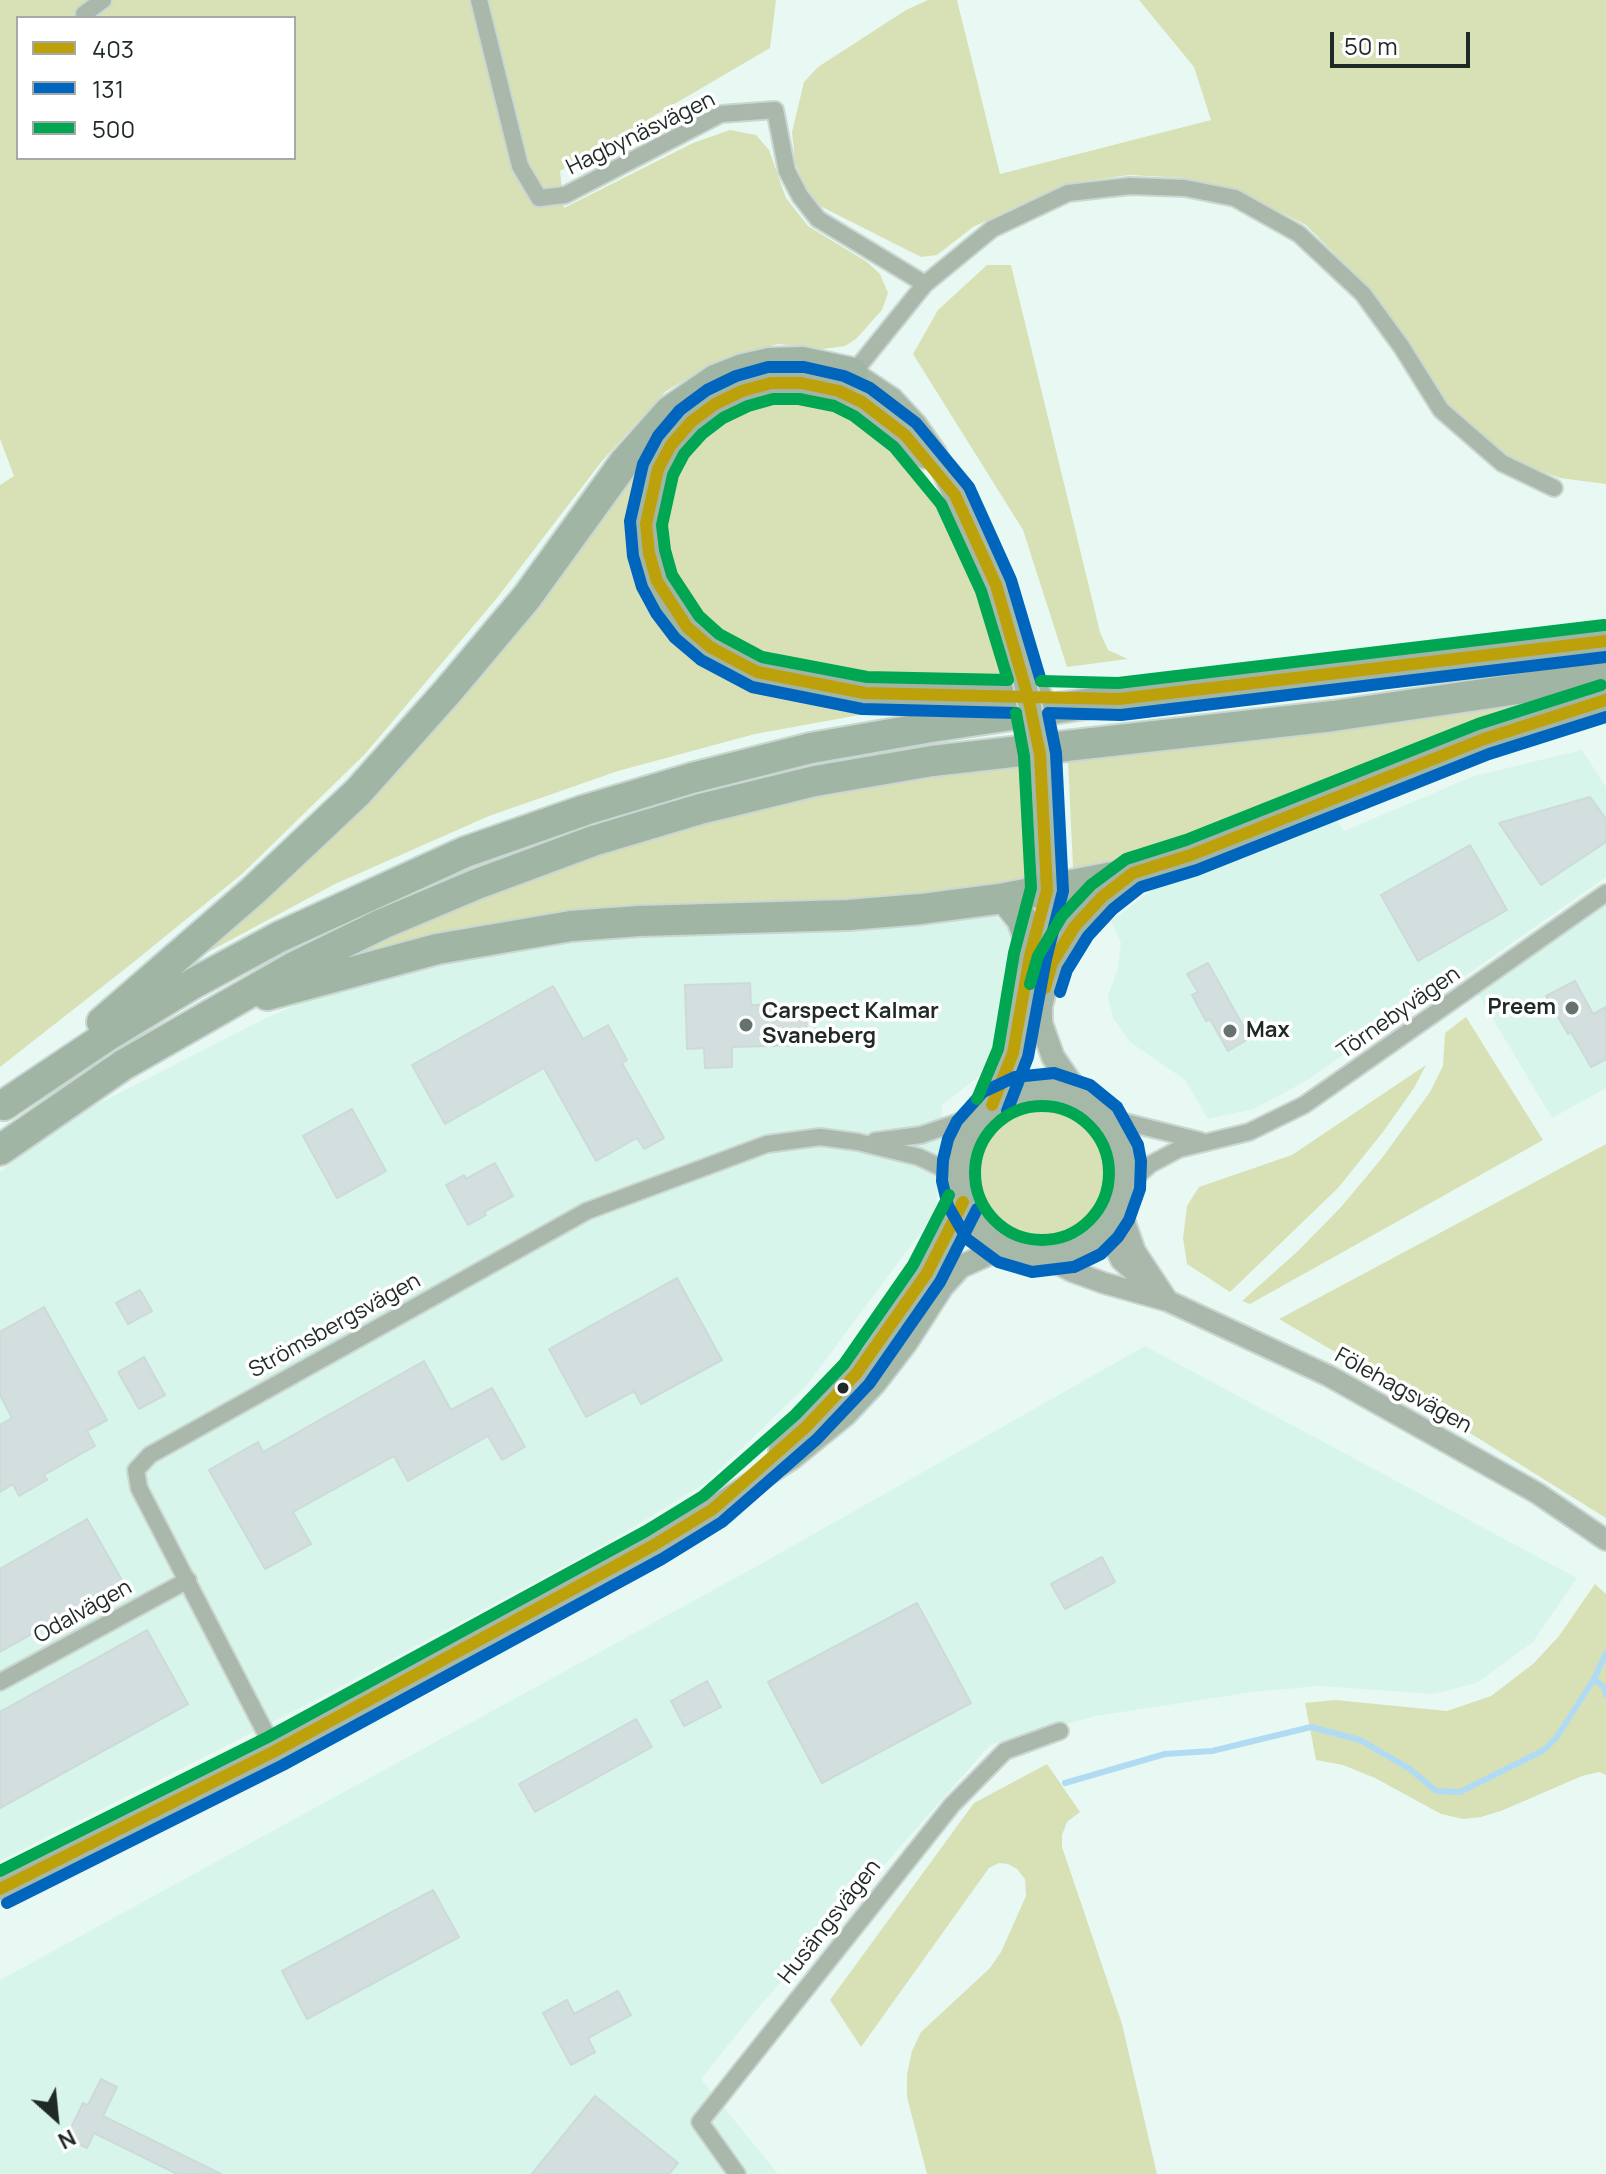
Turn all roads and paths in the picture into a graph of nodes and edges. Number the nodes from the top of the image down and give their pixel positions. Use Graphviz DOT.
graph roads {
  1 [pos="103,0"];
  2 [pos="479,0"];
  3 [pos="85,16"];
  4 [pos="925,284"];
  5 [pos="846,382"];
  6 [pos="1554,488"];
  7 [pos="1606,641"];
  8 [pos="1606,676"];
  9 [pos="1119,699"];
  10 [pos="1606,700"];
  11 [pos="1133,873"];
  12 [pos="1047,890"];
  13 [pos="1606,893"];
  14 [pos="1005,898"];
  15 [pos="1041,960"];
  16 [pos="212,1012"];
  17 [pos="1082,1099"];
  18 [pos="2,1107"];
  19 [pos="987,1110"];
  20 [pos="1105,1117"];
  21 [pos="1203,1141"];
  22 [pos="858,1142"];
  23 [pos="0,1150"];
  24 [pos="958,1180"];
  25 [pos="1122,1196"];
  26 [pos="963,1202"];
  27 [pos="1106,1227"];
  28 [pos="1004,1247"];
  29 [pos="1044,1256"];
  30 [pos="1168,1301"];
  31 [pos="713,1509"];
  32 [pos="1606,1540"];
  33 [pos="188,1580"];
  34 [pos="0,1682"];
  35 [pos="1060,1731"];
  36 [pos="275,1751"];
  37 [pos="0,1889"];
  38 [pos="737,2174"];
  1 -- 3 [label="street"];
  2 -- 4 [label="street, Hagbynäsvägen"];
  4 -- 5 [label="street"];
  4 -- 6 [label="street"];
  5 -- 9 [label="highway"];
  5 -- 12 [label="main road, bridge"];
  5 -- 18 [label="highway"];
  7 -- 9 [label="highway"];
  8 -- 16 [label="highway"];
  9 -- 18 [label="highway"];
  10 -- 11 [label="highway"];
  11 -- 12 [label="highway"];
  11 -- 15 [label="highway"];
  12 -- 14 [label="highway"];
  12 -- 15 [label="main road"];
  13 -- 21 [label="street, Törnebyvägen"];
  14 -- 15 [label="highway"];
  14 -- 16 [label="highway"];
  15 -- 17 [label="main road"];
  15 -- 19 [label="main road"];
  16 -- 23 [label="highway"];
  17 -- 19 [label="main road"];
  17 -- 20 [label="main road"];
  19 -- 22 [label="street, Strömsbergsvägen"];
  19 -- 24 [label="main road"];
  20 -- 21 [label="street, Törnebyvägen"];
  20 -- 25 [label="main road"];
  21 -- 25 [label="street, Törnebyvägen"];
  22 -- 24 [label="street, Strömsbergsvägen"];
  22 -- 33 [label="street, Strömsbergsvägen"];
  24 -- 26 [label="main road"];
  25 -- 27 [label="main road"];
  25 -- 30 [label="street"];
  26 -- 28 [label="main road"];
  26 -- 31 [label="main road"];
  27 -- 29 [label="main road"];
  27 -- 30 [label="street, Fölehagsvägen"];
  28 -- 29 [label="main road"];
  28 -- 31 [label="main road"];
  29 -- 30 [label="street, Fölehagsvägen"];
  30 -- 32 [label="street, Fölehagsvägen"];
  31 -- 36 [label="main road"];
  33 -- 34 [label="street, Odalvägen"];
  33 -- 36 [label="street, Strömsbergsvägen"];
  35 -- 38 [label="street, Husängsvägen"];
  36 -- 37 [label="main road"];
}
